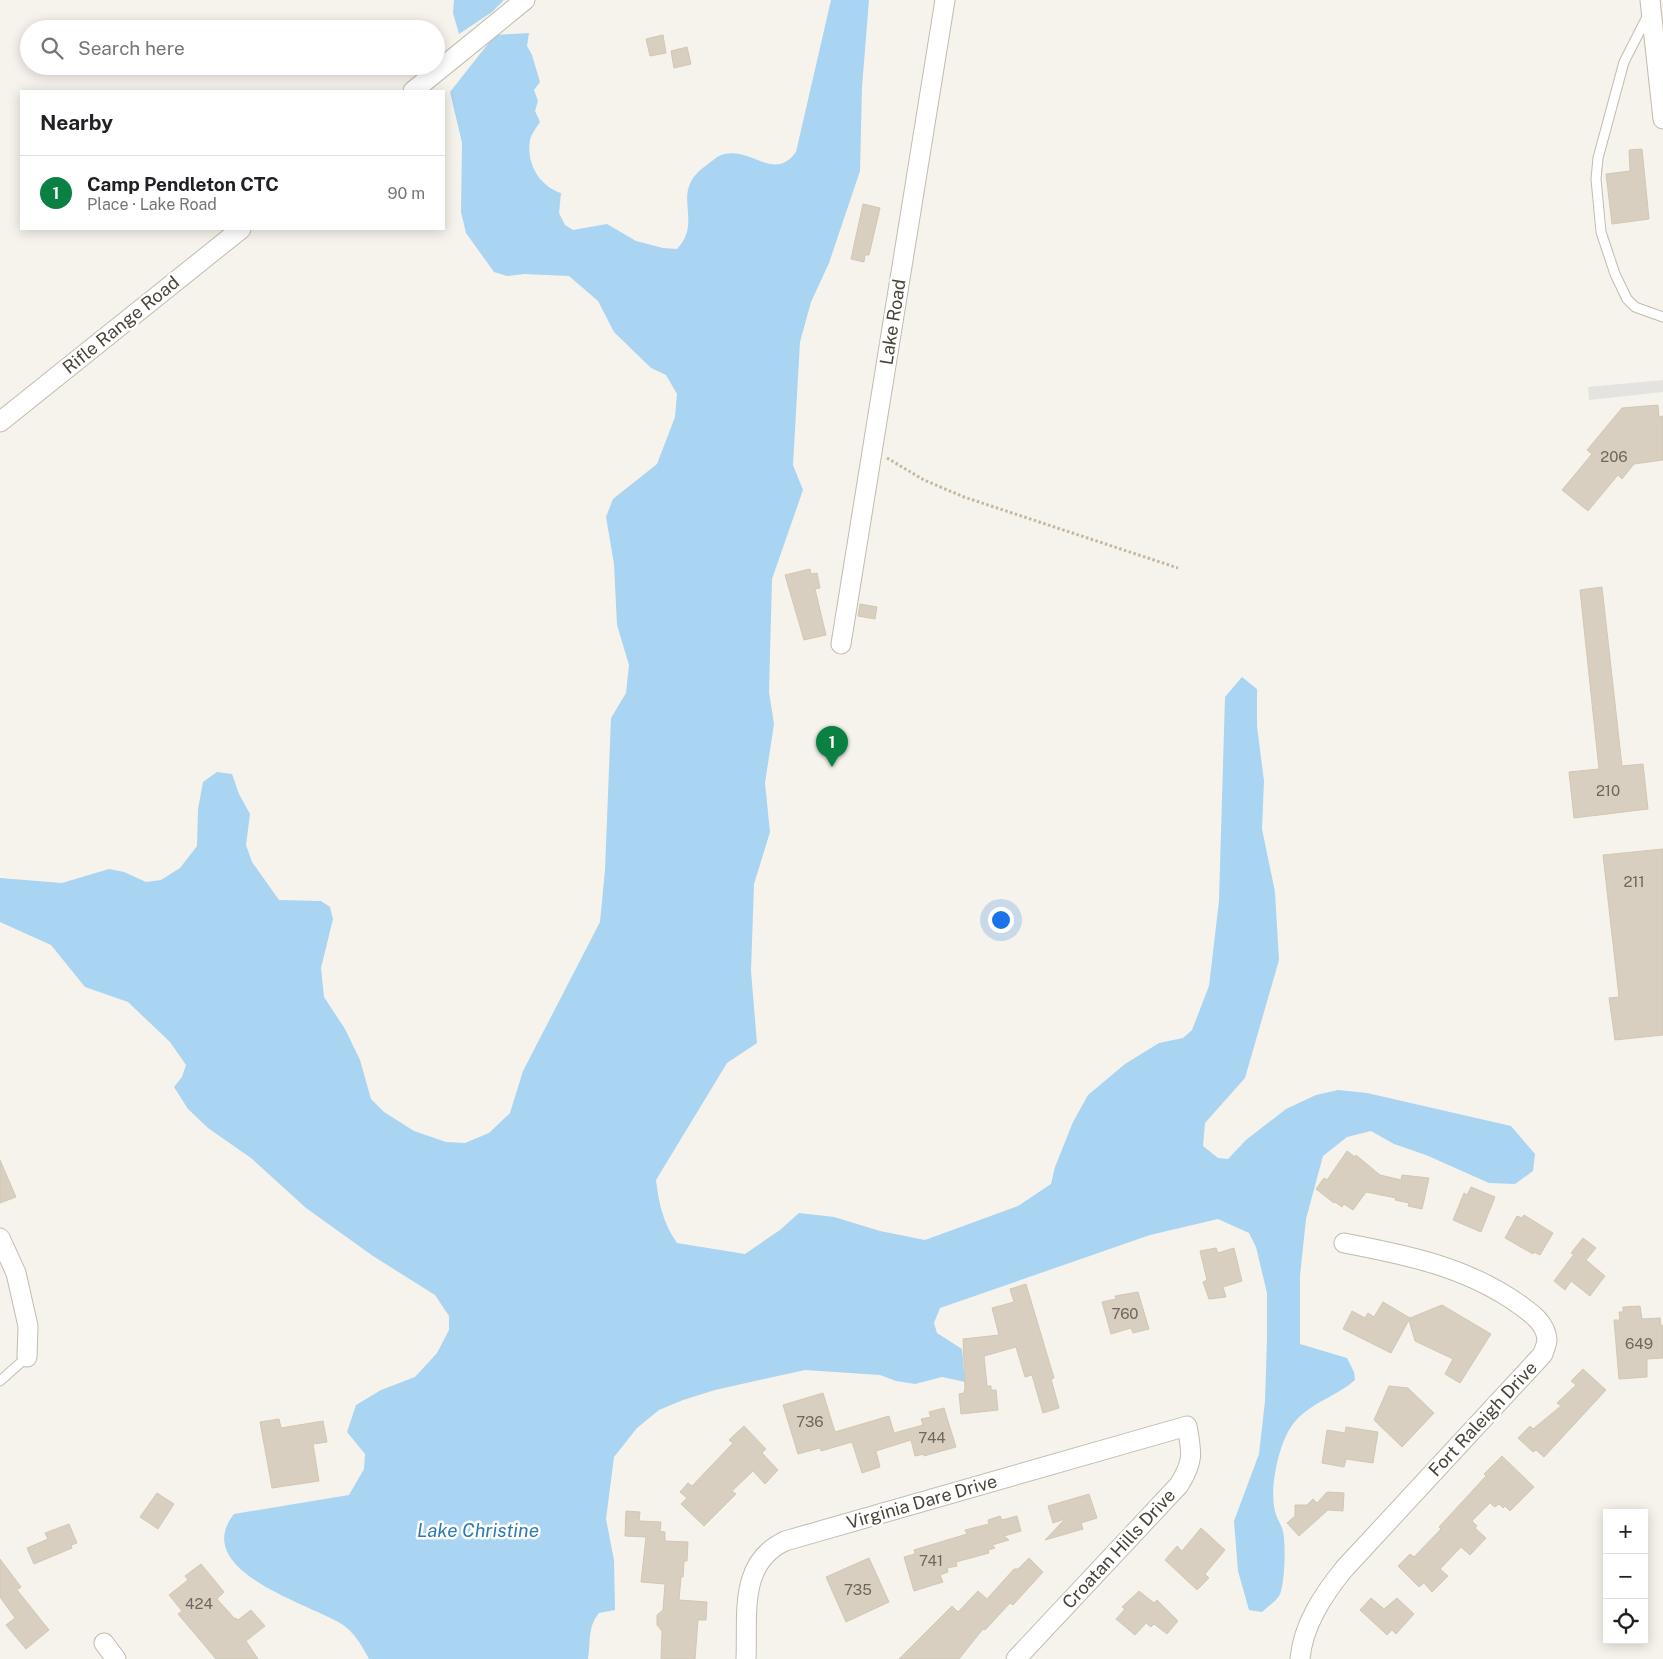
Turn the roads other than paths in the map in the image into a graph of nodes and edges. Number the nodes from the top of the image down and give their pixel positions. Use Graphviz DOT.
graph roads {
  1 [pos="945,0"];
  2 [pos="521,3"];
  3 [pos="1651,4"];
  4 [pos="445,65"];
  5 [pos="433,75"];
  6 [pos="414,90"];
  7 [pos="1663,118"];
  8 [pos="240,230"];
  9 [pos="1663,317"];
  10 [pos="0,422"];
  11 [pos="841,644"];
  12 [pos="0,1238"];
  13 [pos="1344,1243"];
  14 [pos="27,1357"];
  15 [pos="0,1381"];
  16 [pos="1187,1426"];
  17 [pos="104,1643"];
  18 [pos="116,1659"];
  19 [pos="746,1659"];
  20 [pos="1016,1659"];
  21 [pos="1300,1659"];
  1 -- 11 [label="street, Lake Road"];
  2 -- 4 [label="street"];
  3 -- 7 [label="street"];
  3 -- 9 [label="lane"];
  5 -- 6 [label="street"];
  8 -- 10 [label="street, Rifle Range Road"];
  12 -- 14 [label="street"];
  13 -- 21 [label="street, Fort Raleigh Drive"];
  14 -- 15 [label="lane"];
  16 -- 19 [label="street, Virginia Dare Drive"];
  16 -- 20 [label="street, Croatan Hills Drive"];
  17 -- 18 [label="street"];
}
